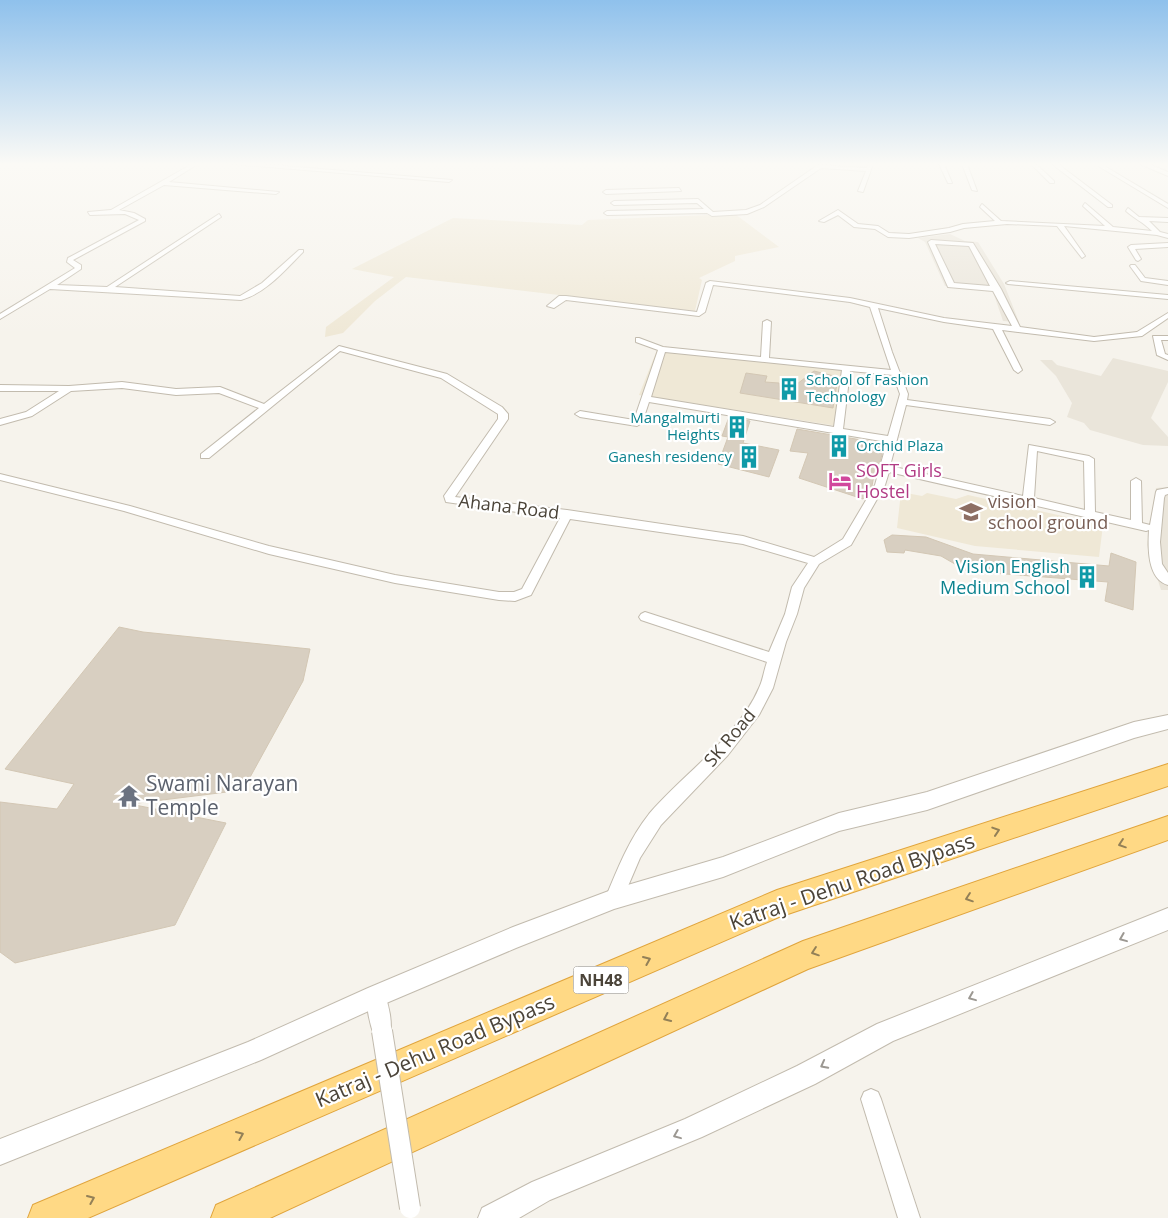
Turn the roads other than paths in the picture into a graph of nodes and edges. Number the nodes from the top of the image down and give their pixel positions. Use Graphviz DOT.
graph roads {
  1 [pos="141,221"];
  2 [pos="212,221"];
  3 [pos="849,221"];
  4 [pos="1103,221"];
  5 [pos="1145,221"];
  6 [pos="999,222"];
  7 [pos="1059,224"];
  8 [pos="1111,228"];
  9 [pos="1168,229"];
  10 [pos="1156,231"];
  11 [pos="1168,236"];
  12 [pos="1168,245"];
  13 [pos="301,251"];
  14 [pos="1082,256"];
  15 [pos="1138,259"];
  16 [pos="1133,266"];
  17 [pos="1010,283"];
  18 [pos="1168,283"];
  19 [pos="49,287"];
  20 [pos="108,289"];
  21 [pos="997,289"];
  22 [pos="1168,297"];
  23 [pos="551,306"];
  24 [pos="874,306"];
  25 [pos="1168,315"];
  26 [pos="0,317"];
  27 [pos="767,322"];
  28 [pos="996,326"];
  29 [pos="1017,329"];
  30 [pos="1168,338"];
  31 [pos="639,340"];
  32 [pos="662,349"];
  33 [pos="1168,358"];
  34 [pos="765,360"];
  35 [pos="846,368"];
  36 [pos="1018,370"];
  37 [pos="896,373"];
  38 [pos="0,388"];
  39 [pos="69,390"];
  40 [pos="646,399"];
  41 [pos="902,402"];
  42 [pos="264,407"];
  43 [pos="580,414"];
  44 [pos="0,422"];
  45 [pos="1050,422"];
  46 [pos="838,431"];
  47 [pos="893,440"];
  48 [pos="205,456"];
  49 [pos="885,468"];
  50 [pos="0,477"];
  51 [pos="1136,481"];
  52 [pos="1165,498"];
  53 [pos="1028,500"];
  54 [pos="566,514"];
  55 [pos="1090,514"];
  56 [pos="815,561"];
  57 [pos="1168,581"];
  58 [pos="645,617"];
  59 [pos="774,659"];
  60 [pos="1168,722"];
  61 [pos="1168,775"];
  62 [pos="1168,828"];
  63 [pos="614,899"];
  64 [pos="1168,919"];
  65 [pos="376,996"];
  66 [pos="871,1099"];
  67 [pos="0,1152"];
  68 [pos="411,1213"];
  69 [pos="46,1218"];
  70 [pos="229,1218"];
  71 [pos="492,1218"];
  72 [pos="908,1218"];
  1 -- 19 [label="street"];
  2 -- 20 [label="street"];
  3 -- 6 [label="street"];
  4 -- 8 [label="street"];
  5 -- 10 [label="street"];
  6 -- 7 [label="street"];
  7 -- 8 [label="street"];
  7 -- 14 [label="street"];
  8 -- 10 [label="street"];
  9 -- 10 [label="street"];
  10 -- 11 [label="street"];
  12 -- 15 [label="street"];
  13 -- 20 [label="street"];
  16 -- 18 [label="street"];
  17 -- 22 [label="street"];
  19 -- 20 [label="street"];
  19 -- 26 [label="street"];
  21 -- 21 [label="street"];
  21 -- 29 [label="street"];
  23 -- 24 [label="street"];
  24 -- 28 [label="street"];
  24 -- 37 [label="street"];
  25 -- 29 [label="street"];
  27 -- 34 [label="street"];
  28 -- 29 [label="street"];
  28 -- 36 [label="street"];
  30 -- 33 [label="street"];
  31 -- 32 [label="street"];
  32 -- 34 [label="street"];
  32 -- 40 [label="street"];
  34 -- 35 [label="street"];
  35 -- 37 [label="street"];
  35 -- 46 [label="street"];
  37 -- 41 [label="street"];
  38 -- 39 [label="street"];
  39 -- 42 [label="street"];
  39 -- 44 [label="street"];
  40 -- 43 [label="street"];
  40 -- 46 [label="street"];
  41 -- 45 [label="street"];
  41 -- 47 [label="street"];
  42 -- 48 [label="street"];
  42 -- 54 [label="street, Ahana Road"];
  46 -- 47 [label="street"];
  47 -- 49 [label="street"];
  49 -- 53 [label="street"];
  49 -- 56 [label="street"];
  50 -- 54 [label="street"];
  51 -- 55 [label="street"];
  52 -- 57 [label="street"];
  53 -- 55 [label="street"];
  53 -- 55 [label="street"];
  54 -- 56 [label="street, Ahana Road"];
  56 -- 59 [label="street, SK Road"];
  58 -- 59 [label="street"];
  59 -- 63 [label="street, SK Road"];
  60 -- 63 [label="street"];
  69 -- 61 [label="highway, Katraj - Dehu Road Bypass / NH48, one-way"];
  62 -- 70 [label="highway, one-way"];
  63 -- 65 [label="street"];
  64 -- 71 [label="street, one-way"];
  65 -- 67 [label="street"];
  65 -- 68 [label="street, bridge"];
  66 -- 72 [label="street"];
}
